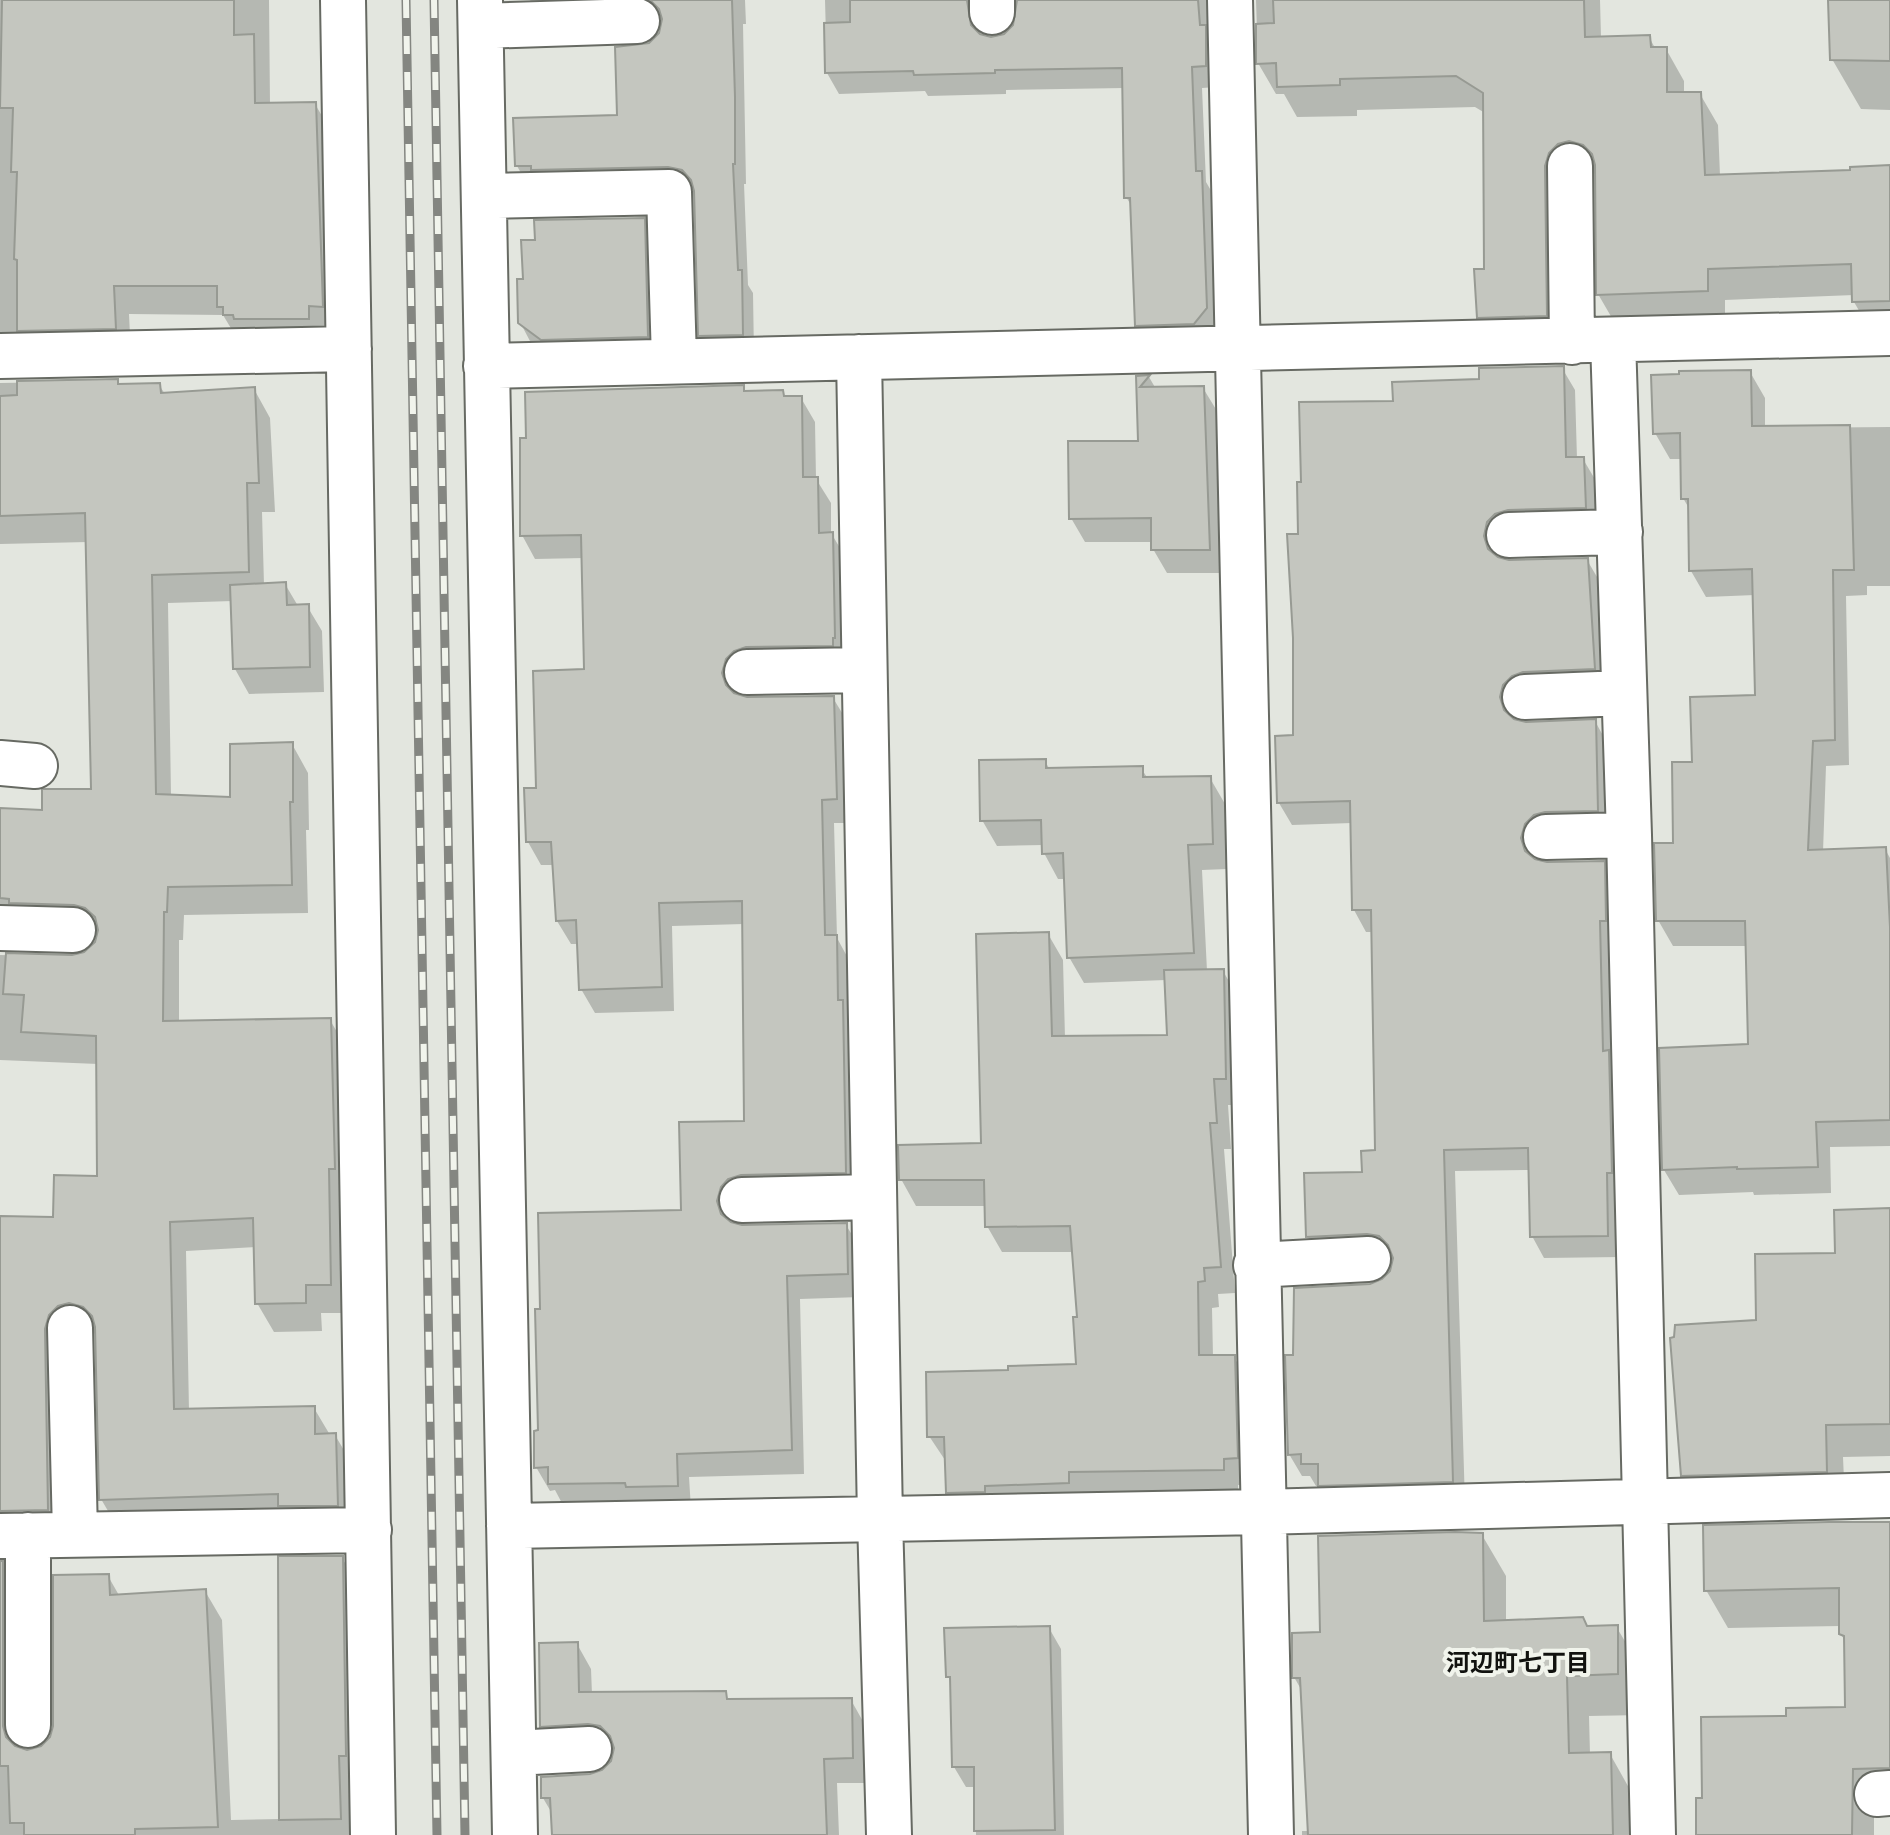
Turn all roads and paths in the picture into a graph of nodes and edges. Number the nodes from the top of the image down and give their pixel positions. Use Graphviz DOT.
graph roads {
  1 [pos="343,0"];
  2 [pos="1230,0"];
  3 [pos="481,13"];
  4 [pos="637,21"];
  5 [pos="1570,166"];
  6 [pos="485,196"];
  7 [pos="1890,333"];
  8 [pos="1592,341"];
  9 [pos="1237,348"];
  10 [pos="349,349"];
  11 [pos="0,356"];
  12 [pos="859,357"];
  13 [pos="674,360"];
  14 [pos="486,366"];
  15 [pos="1620,532"];
  16 [pos="1509,535"];
  17 [pos="864,670"];
  18 [pos="747,672"];
  19 [pos="1624,693"];
  20 [pos="1525,697"];
  21 [pos="1629,835"];
  22 [pos="1546,837"];
  23 [pos="0,928"];
  24 [pos="73,930"];
  25 [pos="874,1197"];
  26 [pos="742,1200"];
  27 [pos="1368,1259"];
  28 [pos="1256,1265"];
  29 [pos="70,1328"];
  30 [pos="1890,1495"];
  31 [pos="1645,1500"];
  32 [pos="1263,1512"];
  33 [pos="880,1519"];
  34 [pos="509,1526"];
  35 [pos="369,1530"];
  36 [pos="75,1533"];
  37 [pos="14,1535"];
  38 [pos="28,1725"];
  39 [pos="589,1749"];
  40 [pos="514,1753"];
  41 [pos="373,1835"];
  42 [pos="515,1835"];
  43 [pos="889,1835"];
  44 [pos="1271,1835"];
  45 [pos="1653,1835"];
  1 -- 10 [label="street"];
  2 -- 9 [label="street"];
  3 -- 4 [label="street"];
  3 -- 6 [label="street"];
  5 -- 8 [label="street"];
  6 -- 13 [label="street"];
  6 -- 14 [label="street"];
  7 -- 8 [label="street"];
  8 -- 9 [label="street"];
  8 -- 15 [label="street"];
  9 -- 12 [label="street"];
  9 -- 28 [label="street"];
  10 -- 11 [label="street"];
  10 -- 35 [label="street"];
  12 -- 13 [label="street"];
  12 -- 17 [label="street"];
  13 -- 14 [label="street"];
  14 -- 34 [label="street"];
  15 -- 16 [label="street"];
  15 -- 19 [label="street"];
  17 -- 18 [label="street"];
  17 -- 25 [label="street"];
  19 -- 20 [label="street"];
  19 -- 21 [label="street"];
  21 -- 22 [label="street"];
  21 -- 31 [label="street"];
  23 -- 24 [label="street"];
  25 -- 26 [label="street"];
  25 -- 33 [label="street"];
  27 -- 28 [label="street"];
  28 -- 32 [label="street"];
  29 -- 36 [label="street"];
  30 -- 31 [label="street"];
  31 -- 32 [label="street"];
  31 -- 45 [label="street"];
  32 -- 33 [label="street"];
  32 -- 44 [label="street"];
  33 -- 34 [label="street"];
  33 -- 43 [label="street"];
  34 -- 40 [label="street"];
  35 -- 36 [label="street"];
  35 -- 41 [label="street"];
  36 -- 37 [label="street"];
  37 -- 38 [label="street"];
  39 -- 40 [label="street"];
  40 -- 42 [label="street"];
}
